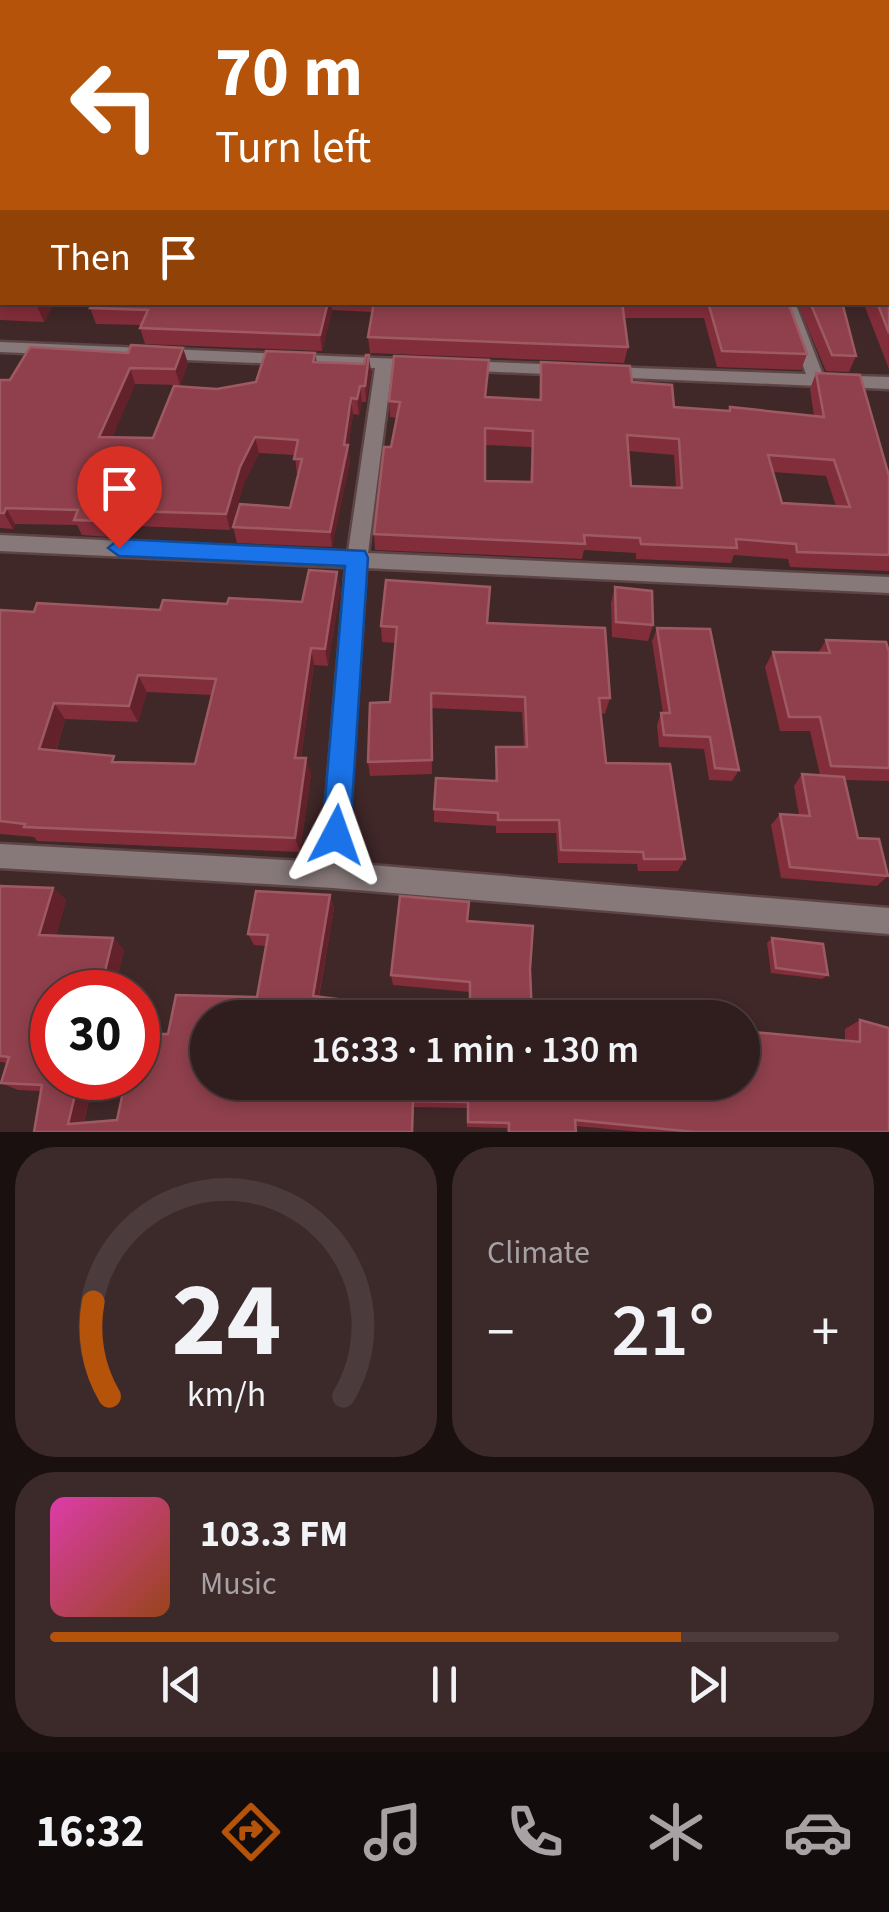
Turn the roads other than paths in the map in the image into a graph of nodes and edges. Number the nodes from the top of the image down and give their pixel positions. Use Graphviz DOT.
graph roads {
  1 [pos="788,305"];
  2 [pos="0,346"];
  3 [pos="384,363"];
  4 [pos="817,380"];
  5 [pos="889,382"];
  6 [pos="0,542"];
  7 [pos="357,558"];
  8 [pos="889,585"];
  9 [pos="0,856"];
  10 [pos="333,875"];
  11 [pos="889,921"];
  1 -- 4 [label="street"];
  2 -- 3 [label="street"];
  3 -- 4 [label="street"];
  3 -- 7 [label="street"];
  4 -- 5 [label="street"];
  6 -- 7 [label="street"];
  7 -- 8 [label="street"];
  7 -- 10 [label="street"];
  9 -- 10 [label="street"];
  10 -- 11 [label="street"];
}
